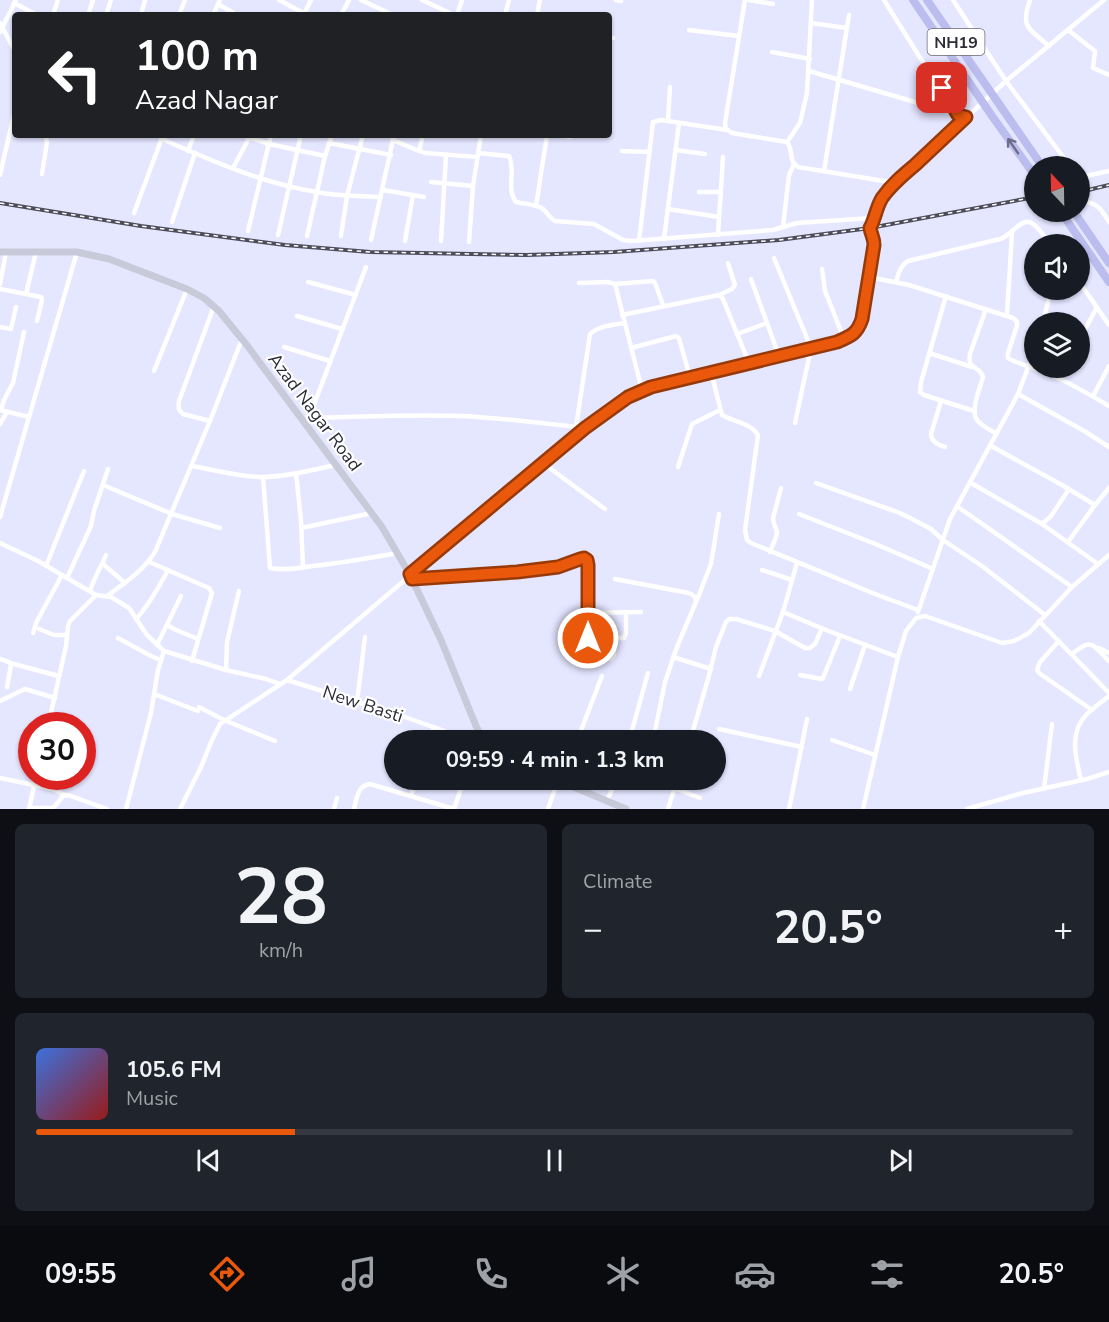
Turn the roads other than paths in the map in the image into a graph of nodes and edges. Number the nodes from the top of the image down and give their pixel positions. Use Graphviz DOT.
graph roads {
  1 [pos="279,0"];
  2 [pos="361,0"];
  3 [pos="616,0"];
  4 [pos="747,0"];
  5 [pos="812,0"];
  6 [pos="884,0"];
  7 [pos="914,0"];
  8 [pos="927,0"];
  9 [pos="953,0"];
  10 [pos="1030,0"];
  11 [pos="1104,0"];
  12 [pos="425,1"];
  13 [pos="621,1"];
  14 [pos="15,2"];
  15 [pos="219,2"];
  16 [pos="773,4"];
  17 [pos="32,12"];
  18 [pos="233,12"];
  19 [pos="300,12"];
  20 [pos="387,12"];
  21 [pos="441,12"];
  22 [pos="849,15"];
  23 [pos="811,23"];
  24 [pos="1,27"];
  25 [pos="847,28"];
  26 [pos="689,30"];
  27 [pos="1068,30"];
  28 [pos="739,36"];
  29 [pos="1049,45"];
  30 [pos="12,46"];
  31 [pos="772,52"];
  32 [pos="810,59"];
  33 [pos="809,71"];
  34 [pos="1109,75"];
  35 [pos="839,80"];
  36 [pos="1006,81"];
  37 [pos="670,87"];
  38 [pos="958,115"];
  39 [pos="966,117"];
  40 [pos="668,121"];
  41 [pos="680,123"];
  42 [pos="727,130"];
  43 [pos="12,131"];
  44 [pos="46,138"];
  45 [pos="163,138"];
  46 [pos="165,138"];
  47 [pos="193,138"];
  48 [pos="249,138"];
  49 [pos="270,138"];
  50 [pos="300,138"];
  51 [pos="331,138"];
  52 [pos="362,138"];
  53 [pos="394,138"];
  54 [pos="396,138"];
  55 [pos="422,138"];
  56 [pos="480,138"];
  57 [pos="547,138"];
  58 [pos="788,142"];
  59 [pos="329,143"];
  60 [pos="269,144"];
  61 [pos="297,149"];
  62 [pos="359,149"];
  63 [pos="676,150"];
  64 [pos="188,151"];
  65 [pos="419,151"];
  66 [pos="622,151"];
  67 [pos="649,152"];
  68 [pos="195,153"];
  69 [pos="391,154"];
  70 [pos="705,154"];
  71 [pos="446,155"];
  72 [pos="478,155"];
  73 [pos="326,156"];
  74 [pos="1035,156"];
  75 [pos="1062,156"];
  76 [pos="723,157"];
  77 [pos="1024,161"];
  78 [pos="794,164"];
  79 [pos="233,168"];
  80 [pos="824,171"];
  81 [pos="1109,171"];
  82 [pos="42,174"];
  83 [pos="0,175"];
  84 [pos="1090,175"];
  85 [pos="261,178"];
  86 [pos="431,182"];
  87 [pos="445,183"];
  88 [pos="896,183"];
  89 [pos="289,186"];
  90 [pos="473,186"];
  91 [pos="383,190"];
  92 [pos="317,192"];
  93 [pos="699,192"];
  94 [pos="721,192"];
  95 [pos="414,195"];
  96 [pos="347,196"];
  97 [pos="381,197"];
  98 [pos="424,197"];
  99 [pos="1090,203"];
  100 [pos="536,206"];
  101 [pos="668,209"];
  102 [pos="134,213"];
  103 [pos="719,217"];
  104 [pos="873,218"];
  105 [pos="172,222"];
  106 [pos="1068,222"];
  107 [pos="1081,222"];
  108 [pos="1109,222"];
  109 [pos="783,227"];
  110 [pos="248,231"];
  111 [pos="1012,232"];
  112 [pos="1042,234"];
  113 [pos="278,235"];
  114 [pos="717,235"];
  115 [pos="307,236"];
  116 [pos="341,236"];
  117 [pos="664,239"];
  118 [pos="371,240"];
  119 [pos="405,241"];
  120 [pos="441,241"];
  121 [pos="639,241"];
  122 [pos="470,242"];
  123 [pos="3,252"];
  124 [pos="36,252"];
  125 [pos="77,252"];
  126 [pos="774,258"];
  127 [pos="728,263"];
  128 [pos="1109,263"];
  129 [pos="366,267"];
  130 [pos="822,269"];
  131 [pos="869,277"];
  132 [pos="751,279"];
  133 [pos="896,281"];
  134 [pos="308,282"];
  135 [pos="1109,282"];
  136 [pos="579,283"];
  137 [pos="0,284"];
  138 [pos="615,284"];
  139 [pos="0,289"];
  140 [pos="187,289"];
  141 [pos="26,294"];
  142 [pos="719,294"];
  143 [pos="356,295"];
  144 [pos="946,296"];
  145 [pos="1090,297"];
  146 [pos="663,305"];
  147 [pos="214,306"];
  148 [pos="16,307"];
  149 [pos="1097,307"];
  150 [pos="986,309"];
  151 [pos="622,315"];
  152 [pos="1007,315"];
  153 [pos="297,316"];
  154 [pos="1090,320"];
  155 [pos="37,321"];
  156 [pos="624,323"];
  157 [pos="767,323"];
  158 [pos="1109,325"];
  159 [pos="0,327"];
  160 [pos="342,329"];
  161 [pos="24,332"];
  162 [pos="737,334"];
  163 [pos="242,339"];
  164 [pos="843,339"];
  165 [pos="284,347"];
  166 [pos="631,348"];
  167 [pos="811,348"];
  168 [pos="929,353"];
  169 [pos="779,356"];
  170 [pos="330,361"];
  171 [pos="749,363"];
  172 [pos="1024,364"];
  173 [pos="1109,366"];
  174 [pos="972,367"];
  175 [pos="154,371"];
  176 [pos="711,372"];
  177 [pos="690,377"];
  178 [pos="1024,378"];
  179 [pos="1060,379"];
  180 [pos="642,390"];
  181 [pos="1018,394"];
  182 [pos="1093,396"];
  183 [pos="2,397"];
  184 [pos="941,401"];
  185 [pos="1109,406"];
  186 [pos="0,410"];
  187 [pos="720,410"];
  188 [pos="974,411"];
  189 [pos="7,412"];
  190 [pos="29,417"];
  191 [pos="309,418"];
  192 [pos="210,421"];
  193 [pos="795,423"];
  194 [pos="0,424"];
  195 [pos="306,426"];
  196 [pos="576,427"];
  197 [pos="585,428"];
  198 [pos="997,434"];
  199 [pos="991,446"];
  200 [pos="945,447"];
  201 [pos="1109,447"];
  202 [pos="543,463"];
  203 [pos="336,465"];
  204 [pos="192,466"];
  205 [pos="678,467"];
  206 [pos="108,469"];
  207 [pos="84,471"];
  208 [pos="296,473"];
  209 [pos="263,477"];
  210 [pos="816,483"];
  211 [pos="971,483"];
  212 [pos="103,485"];
  213 [pos="781,488"];
  214 [pos="1109,488"];
  215 [pos="1069,489"];
  216 [pos="1095,505"];
  217 [pos="958,507"];
  218 [pos="605,509"];
  219 [pos="372,513"];
  220 [pos="172,514"];
  221 [pos="718,514"];
  222 [pos="799,514"];
  223 [pos="0,517"];
  224 [pos="1042,524"];
  225 [pos="220,528"];
  226 [pos="302,528"];
  227 [pos="943,540"];
  228 [pos="1068,542"];
  229 [pos="0,543"];
  230 [pos="770,552"];
  231 [pos="398,553"];
  232 [pos="106,555"];
  233 [pos="1109,555"];
  234 [pos="149,562"];
  235 [pos="797,562"];
  236 [pos="102,564"];
  237 [pos="1098,564"];
  238 [pos="46,566"];
  239 [pos="303,567"];
  240 [pos="933,569"];
  241 [pos="168,570"];
  242 [pos="762,570"];
  243 [pos="65,576"];
  244 [pos="411,577"];
  245 [pos="615,579"];
  246 [pos="792,580"];
  247 [pos="125,583"];
  248 [pos="1072,587"];
  249 [pos="90,591"];
  250 [pos="239,591"];
  251 [pos="96,595"];
  252 [pos="107,596"];
  253 [pos="182,596"];
  254 [pos="696,602"];
  255 [pos="918,610"];
  256 [pos="626,612"];
  257 [pos="641,612"];
  258 [pos="783,612"];
  259 [pos="588,613"];
  260 [pos="1045,615"];
  261 [pos="137,618"];
  262 [pos="916,618"];
  263 [pos="1039,621"];
  264 [pos="167,625"];
  265 [pos="822,628"];
  266 [pos="39,629"];
  267 [pos="776,631"];
  268 [pos="33,633"];
  269 [pos="67,635"];
  270 [pos="840,636"];
  271 [pos="365,637"];
  272 [pos="117,638"];
  273 [pos="588,638"];
  274 [pos="614,638"];
  275 [pos="198,639"];
  276 [pos="1059,641"];
  277 [pos="157,645"];
  278 [pos="865,645"];
  279 [pos="1094,646"];
  280 [pos="164,651"];
  281 [pos="1109,653"];
  282 [pos="1072,654"];
  283 [pos="673,657"];
  284 [pos="898,657"];
  285 [pos="0,659"];
  286 [pos="587,659"];
  287 [pos="161,660"];
  288 [pos="192,661"];
  289 [pos="1109,661"];
  290 [pos="10,663"];
  291 [pos="587,666"];
  292 [pos="711,669"];
  293 [pos="225,670"];
  294 [pos="648,673"];
  295 [pos="800,675"];
  296 [pos="59,676"];
  297 [pos="602,676"];
  298 [pos="759,676"];
  299 [pos="287,680"];
  300 [pos="280,684"];
  301 [pos="7,687"];
  302 [pos="850,689"];
  303 [pos="154,694"];
  304 [pos="1109,694"];
  305 [pos="55,698"];
  306 [pos="0,700"];
  307 [pos="357,702"];
  308 [pos="1092,710"];
  309 [pos="52,712"];
  310 [pos="807,719"];
  311 [pos="224,720"];
  312 [pos="1052,723"];
  313 [pos="434,727"];
  314 [pos="719,729"];
  315 [pos="433,730"];
  316 [pos="442,730"];
  317 [pos="478,730"];
  318 [pos="581,730"];
  319 [pos="632,730"];
  320 [pos="655,730"];
  321 [pos="693,730"];
  322 [pos="832,740"];
  323 [pos="275,741"];
  324 [pos="802,747"];
  325 [pos="875,755"];
  326 [pos="1109,772"];
  327 [pos="0,778"];
  328 [pos="1081,780"];
  329 [pos="18,782"];
  330 [pos="1044,789"];
  331 [pos="33,790"];
  332 [pos="55,790"];
  333 [pos="413,790"];
  334 [pos="461,790"];
  335 [pos="556,790"];
  336 [pos="581,790"];
  337 [pos="612,790"];
  338 [pos="674,790"];
  339 [pos="680,790"];
  340 [pos="65,795"];
  341 [pos="411,796"];
  342 [pos="337,798"];
  343 [pos="700,798"];
  344 [pos="607,801"];
  345 [pos="90,806"];
  346 [pos="29,809"];
  347 [pos="106,809"];
  348 [pos="126,809"];
  349 [pos="180,809"];
  350 [pos="334,809"];
  351 [pos="354,809"];
  352 [pos="454,809"];
  353 [pos="548,809"];
  354 [pos="626,809"];
  355 [pos="668,809"];
  356 [pos="789,809"];
  357 [pos="863,809"];
  358 [pos="967,809"];
  1 -- 19 [label="street"];
  2 -- 20 [label="street"];
  3 -- 13 [label="street"];
  4 -- 16 [label="street"];
  4 -- 28 [label="street"];
  5 -- 23 [label="street"];
  6 -- 38 [label="street"];
  77 -- 7 [label="highway, NH19, one-way"];
  8 -- 74 [label="highway, NH19"];
  9 -- 36 [label="street"];
  10 -- 29 [label="street"];
  11 -- 27 [label="street"];
  12 -- 21 [label="street"];
  14 -- 17 [label="street"];
  14 -- 24 [label="street"];
  15 -- 18 [label="street"];
  22 -- 25 [label="street"];
  23 -- 25 [label="street"];
  23 -- 32 [label="street"];
  24 -- 30 [label="street"];
  25 -- 35 [label="street"];
  26 -- 28 [label="street"];
  27 -- 29 [label="street"];
  27 -- 34 [label="street"];
  28 -- 42 [label="street"];
  29 -- 36 [label="street"];
  31 -- 32 [label="street"];
  32 -- 33 [label="street"];
  33 -- 35 [label="street"];
  33 -- 58 [label="street"];
  35 -- 38 [label="street"];
  35 -- 80 [label="street"];
  36 -- 39 [label="street"];
  36 -- 75 [label="street"];
  37 -- 40 [label="street"];
  38 -- 39 [label="street"];
  39 -- 88 [label="street"];
  40 -- 41 [label="street"];
  40 -- 67 [label="street"];
  41 -- 42 [label="street"];
  41 -- 63 [label="street"];
  42 -- 58 [label="street"];
  43 -- 83 [label="street"];
  44 -- 82 [label="street"];
  45 -- 102 [label="street"];
  46 -- 64 [label="street"];
  47 -- 64 [label="street"];
  48 -- 60 [label="street"];
  48 -- 79 [label="street"];
  49 -- 60 [label="street"];
  50 -- 61 [label="street"];
  51 -- 59 [label="street"];
  52 -- 62 [label="street"];
  53 -- 69 [label="street"];
  54 -- 65 [label="street"];
  55 -- 65 [label="street"];
  56 -- 72 [label="street"];
  57 -- 100 [label="street"];
  58 -- 78 [label="street"];
  59 -- 62 [label="street"];
  59 -- 73 [label="street"];
  60 -- 61 [label="street"];
  60 -- 85 [label="street"];
  61 -- 73 [label="street"];
  61 -- 89 [label="street"];
  62 -- 69 [label="street"];
  62 -- 96 [label="street"];
  63 -- 70 [label="street"];
  63 -- 101 [label="street"];
  64 -- 68 [label="street"];
  65 -- 71 [label="street"];
  66 -- 67 [label="street"];
  67 -- 121 [label="street"];
  68 -- 79 [label="street"];
  68 -- 105 [label="street"];
  69 -- 91 [label="street"];
  71 -- 72 [label="street"];
  71 -- 87 [label="street"];
  72 -- 90 [label="street"];
  72 -- 100 [label="street"];
  73 -- 92 [label="street"];
  76 -- 94 [label="street"];
  78 -- 80 [label="street"];
  78 -- 109 [label="street"];
  79 -- 85 [label="street"];
  80 -- 88 [label="street"];
  81 -- 84 [label="street"];
  85 -- 89 [label="street"];
  85 -- 110 [label="street"];
  86 -- 87 [label="street"];
  87 -- 90 [label="street"];
  87 -- 120 [label="street"];
  88 -- 104 [label="street"];
  89 -- 92 [label="street"];
  89 -- 113 [label="street"];
  90 -- 122 [label="street"];
  91 -- 95 [label="street"];
  91 -- 97 [label="street"];
  92 -- 96 [label="street"];
  92 -- 115 [label="street"];
  93 -- 94 [label="street"];
  94 -- 103 [label="street"];
  95 -- 98 [label="street"];
  95 -- 119 [label="street"];
  96 -- 97 [label="street"];
  96 -- 116 [label="street"];
  97 -- 118 [label="street"];
  99 -- 108 [label="street"];
  100 -- 121 [label="street"];
  101 -- 103 [label="street"];
  101 -- 117 [label="street"];
  103 -- 114 [label="street"];
  104 -- 109 [label="street"];
  104 -- 131 [label="street"];
  106 -- 135 [label="highway"];
  107 -- 128 [label="highway"];
  109 -- 114 [label="street"];
  111 -- 112 [label="street"];
  111 -- 133 [label="street"];
  111 -- 152 [label="street"];
  114 -- 117 [label="street"];
  117 -- 121 [label="street"];
  123 -- 124 [label="street, Azad Nagar Road"];
  123 -- 137 [label="street"];
  124 -- 125 [label="street, Azad Nagar Road"];
  124 -- 141 [label="street"];
  125 -- 140 [label="street, Azad Nagar Road"];
  125 -- 190 [label="street"];
  126 -- 167 [label="street"];
  127 -- 142 [label="street"];
  129 -- 143 [label="street"];
  130 -- 164 [label="street"];
  131 -- 133 [label="street"];
  131 -- 164 [label="street"];
  132 -- 157 [label="street"];
  133 -- 144 [label="street"];
  134 -- 143 [label="street"];
  136 -- 138 [label="street"];
  138 -- 146 [label="street"];
  138 -- 151 [label="street"];
  139 -- 141 [label="street"];
  140 -- 147 [label="street, Azad Nagar Road"];
  140 -- 175 [label="street"];
  141 -- 155 [label="street"];
  142 -- 146 [label="street"];
  142 -- 162 [label="street"];
  143 -- 160 [label="street"];
  144 -- 150 [label="street"];
  144 -- 168 [label="street"];
  145 -- 149 [label="street"];
  146 -- 151 [label="street"];
  147 -- 163 [label="street, Azad Nagar Road"];
  147 -- 192 [label="street"];
  148 -- 159 [label="street"];
  149 -- 154 [label="street"];
  149 -- 158 [label="street"];
  150 -- 152 [label="street"];
  150 -- 174 [label="street"];
  151 -- 156 [label="street"];
  152 -- 172 [label="street"];
  153 -- 160 [label="street"];
  156 -- 166 [label="street"];
  156 -- 196 [label="street"];
  157 -- 162 [label="street"];
  157 -- 169 [label="street"];
  160 -- 170 [label="street"];
  161 -- 183 [label="street"];
  162 -- 171 [label="street"];
  163 -- 192 [label="street"];
  163 -- 195 [label="street, Azad Nagar Road"];
  164 -- 167 [label="street"];
  165 -- 170 [label="street"];
  166 -- 177 [label="street"];
  166 -- 180 [label="street"];
  167 -- 169 [label="street"];
  167 -- 193 [label="street"];
  168 -- 174 [label="street"];
  168 -- 184 [label="street"];
  169 -- 171 [label="street"];
  170 -- 191 [label="street"];
  171 -- 176 [label="street"];
  173 -- 182 [label="street"];
  174 -- 188 [label="street"];
  176 -- 177 [label="street"];
  176 -- 187 [label="street"];
  177 -- 180 [label="street"];
  178 -- 181 [label="street"];
  179 -- 182 [label="street"];
  180 -- 197 [label="street"];
  181 -- 198 [label="street"];
  181 -- 201 [label="street"];
  182 -- 185 [label="street"];
  183 -- 186 [label="street"];
  184 -- 188 [label="street"];
  184 -- 200 [label="street"];
  186 -- 189 [label="street"];
  187 -- 205 [label="street"];
  187 -- 230 [label="street"];
  188 -- 198 [label="street"];
  189 -- 190 [label="street"];
  189 -- 194 [label="street"];
  190 -- 223 [label="street"];
  191 -- 195 [label="street"];
  191 -- 196 [label="street"];
  192 -- 204 [label="street"];
  195 -- 203 [label="street, Azad Nagar Road"];
  196 -- 197 [label="street"];
  197 -- 202 [label="street"];
  198 -- 199 [label="street"];
  199 -- 211 [label="street"];
  199 -- 215 [label="street"];
  202 -- 218 [label="street"];
  202 -- 244 [label="street"];
  203 -- 208 [label="street"];
  203 -- 219 [label="street, Azad Nagar Road"];
  204 -- 209 [label="street"];
  204 -- 220 [label="street"];
  206 -- 212 [label="street"];
  207 -- 238 [label="street"];
  208 -- 209 [label="street"];
  208 -- 226 [label="street"];
  209 -- 239 [label="street"];
  210 -- 227 [label="street"];
  211 -- 217 [label="street"];
  211 -- 224 [label="street"];
  212 -- 220 [label="street"];
  212 -- 243 [label="street"];
  213 -- 230 [label="street"];
  214 -- 216 [label="street"];
  215 -- 216 [label="street"];
  215 -- 224 [label="street"];
  216 -- 228 [label="street"];
  217 -- 227 [label="street"];
  217 -- 248 [label="street"];
  219 -- 226 [label="street"];
  219 -- 231 [label="street, Azad Nagar Road"];
  220 -- 225 [label="street"];
  220 -- 234 [label="street"];
  221 -- 254 [label="street"];
  222 -- 240 [label="street"];
  224 -- 228 [label="street"];
  226 -- 239 [label="street"];
  227 -- 240 [label="street"];
  227 -- 260 [label="street"];
  228 -- 237 [label="street"];
  229 -- 238 [label="street"];
  230 -- 235 [label="street"];
  231 -- 239 [label="street"];
  231 -- 244 [label="street, Azad Nagar Road"];
  232 -- 236 [label="street"];
  233 -- 237 [label="street"];
  234 -- 241 [label="street"];
  234 -- 247 [label="street"];
  235 -- 246 [label="street"];
  235 -- 255 [label="street"];
  236 -- 247 [label="street"];
  236 -- 249 [label="street"];
  237 -- 248 [label="street"];
  238 -- 243 [label="street"];
  240 -- 255 [label="street"];
  241 -- 261 [label="street"];
  241 -- 275 [label="street"];
  242 -- 246 [label="street"];
  243 -- 249 [label="street"];
  243 -- 268 [label="street"];
  244 -- 259 [label="street"];
  244 -- 299 [label="street"];
  244 -- 317 [label="street, Azad Nagar Road"];
  245 -- 254 [label="street"];
  246 -- 258 [label="street"];
  247 -- 252 [label="street"];
  248 -- 260 [label="street"];
  249 -- 251 [label="street"];
  250 -- 293 [label="street"];
  251 -- 252 [label="street"];
  251 -- 269 [label="street"];
  252 -- 261 [label="street"];
  253 -- 264 [label="street"];
  254 -- 283 [label="street"];
  255 -- 262 [label="street"];
  256 -- 257 [label="street"];
  256 -- 259 [label="street"];
  256 -- 274 [label="street"];
  258 -- 265 [label="street"];
  258 -- 267 [label="street"];
  259 -- 273 [label="street"];
  260 -- 263 [label="street"];
  261 -- 277 [label="street"];
  262 -- 263 [label="street"];
  262 -- 284 [label="street"];
  263 -- 276 [label="street"];
  264 -- 275 [label="street"];
  264 -- 277 [label="street"];
  265 -- 267 [label="street"];
  265 -- 270 [label="street"];
  266 -- 269 [label="street"];
  267 -- 292 [label="street"];
  267 -- 298 [label="street"];
  269 -- 296 [label="street"];
  270 -- 278 [label="street"];
  270 -- 295 [label="street"];
  271 -- 307 [label="street"];
  272 -- 287 [label="street"];
  273 -- 274 [label="street"];
  273 -- 286 [label="street"];
  274 -- 286 [label="street"];
  275 -- 288 [label="street"];
  276 -- 282 [label="street"];
  276 -- 308 [label="street"];
  277 -- 280 [label="street"];
  278 -- 284 [label="street"];
  278 -- 302 [label="street"];
  279 -- 281 [label="street"];
  279 -- 282 [label="street"];
  279 -- 289 [label="street"];
  280 -- 287 [label="street"];
  280 -- 288 [label="street"];
  282 -- 304 [label="street"];
  283 -- 292 [label="street"];
  283 -- 320 [label="street"];
  284 -- 325 [label="street"];
  285 -- 290 [label="street"];
  286 -- 291 [label="street"];
  287 -- 303 [label="street"];
  288 -- 293 [label="street"];
  290 -- 296 [label="street"];
  290 -- 301 [label="street"];
  292 -- 321 [label="street"];
  293 -- 300 [label="street"];
  294 -- 319 [label="street"];
  296 -- 305 [label="street"];
  297 -- 318 [label="street"];
  299 -- 300 [label="street"];
  299 -- 307 [label="street, New Basti"];
  300 -- 311 [label="street"];
  303 -- 311 [label="street"];
  303 -- 348 [label="street"];
  304 -- 308 [label="street"];
  305 -- 306 [label="street"];
  305 -- 309 [label="street"];
  307 -- 313 [label="street, New Basti"];
  308 -- 328 [label="street"];
  310 -- 324 [label="street"];
  311 -- 323 [label="street"];
  311 -- 349 [label="street"];
  312 -- 330 [label="street"];
  313 -- 315 [label="street"];
  313 -- 316 [label="street, New Basti"];
  314 -- 324 [label="street"];
  322 -- 325 [label="street"];
  324 -- 356 [label="street"];
  325 -- 357 [label="street"];
  326 -- 328 [label="street"];
  327 -- 329 [label="street"];
  328 -- 330 [label="street"];
  330 -- 358 [label="street"];
  331 -- 346 [label="street"];
  332 -- 340 [label="street"];
  333 -- 341 [label="street"];
  334 -- 352 [label="street"];
  335 -- 353 [label="street"];
  336 -- 344 [label="street"];
  337 -- 344 [label="street"];
  338 -- 355 [label="street"];
  339 -- 343 [label="street"];
  340 -- 345 [label="street"];
  340 -- 346 [label="street"];
  341 -- 351 [label="street"];
  341 -- 352 [label="street"];
  342 -- 350 [label="street"];
  344 -- 354 [label="street"];
  345 -- 347 [label="street"];
}
